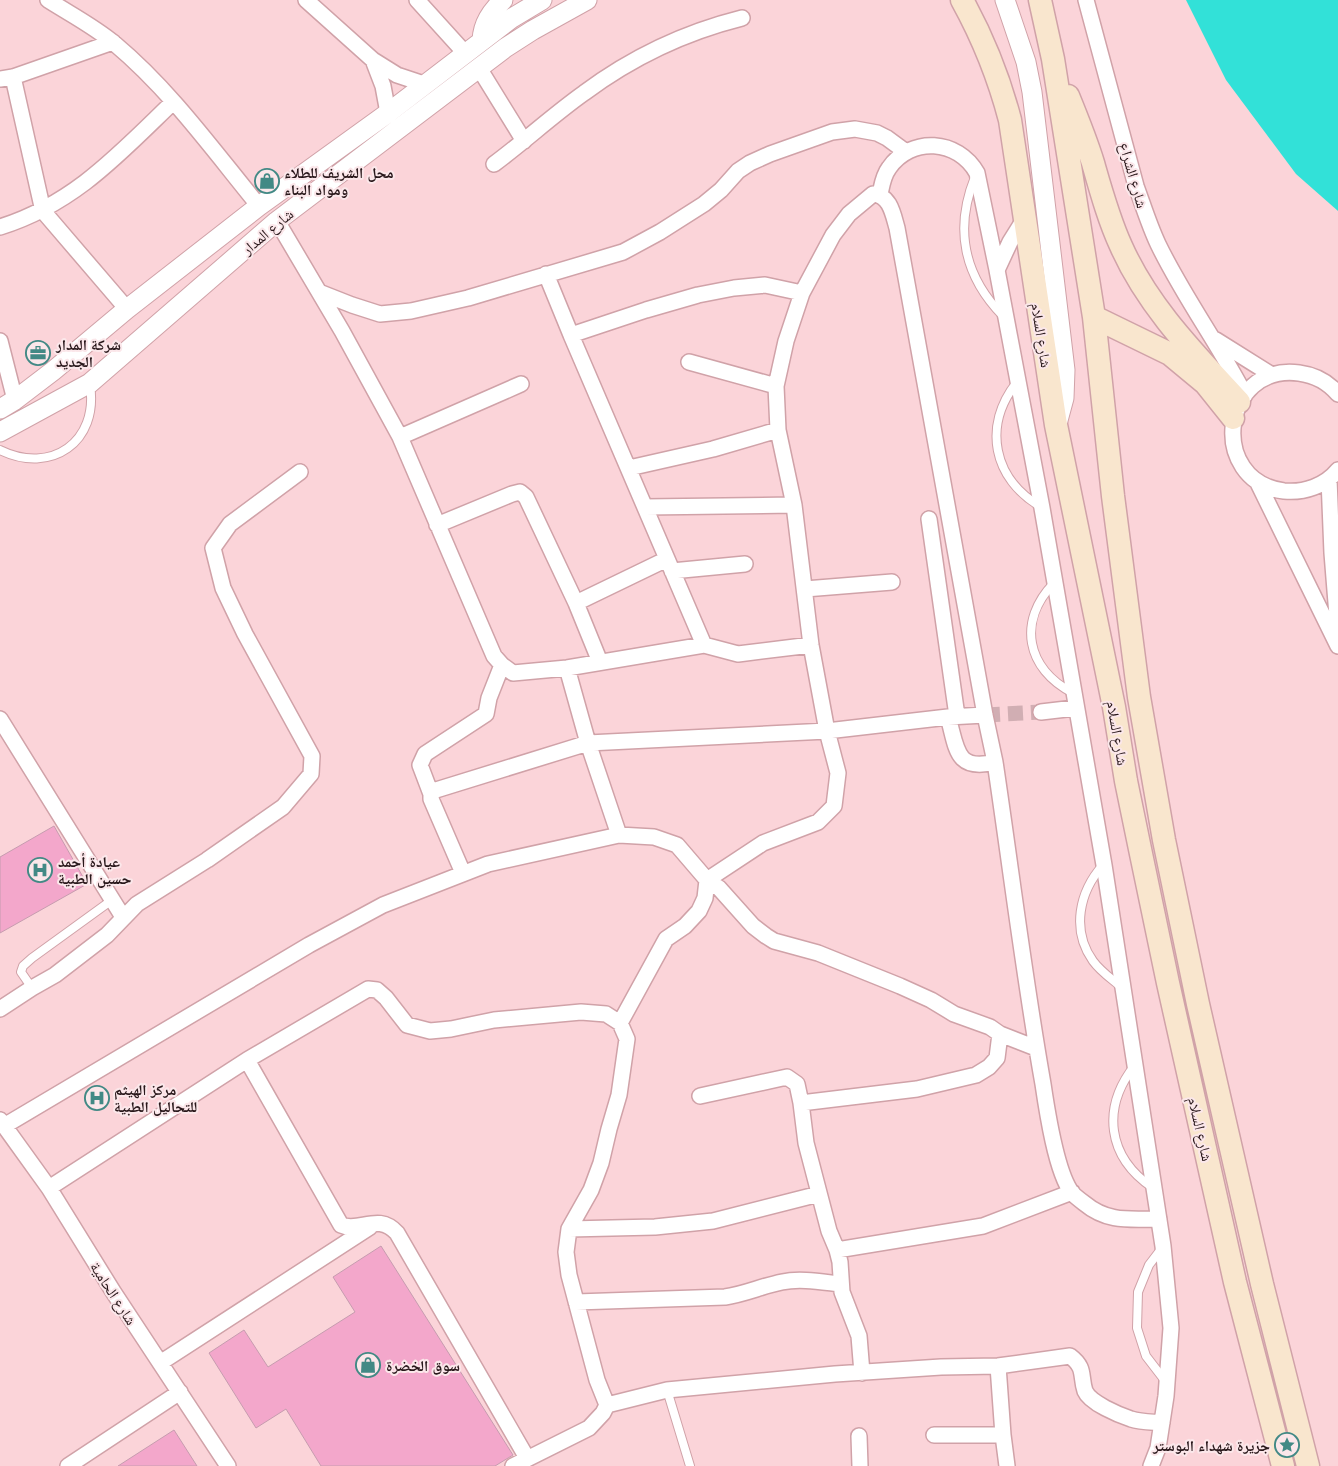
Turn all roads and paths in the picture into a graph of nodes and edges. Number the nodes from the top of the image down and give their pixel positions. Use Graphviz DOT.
graph roads {
  1 [pos="48,0"];
  2 [pos="306,0"];
  3 [pos="417,0"];
  4 [pos="503,0"];
  5 [pos="542,0"];
  6 [pos="587,0"];
  7 [pos="962,0"];
  8 [pos="1005,0"];
  9 [pos="1040,0"];
  10 [pos="1086,0"];
  11 [pos="742,18"];
  12 [pos="482,40"];
  13 [pos="113,42"];
  14 [pos="465,53"];
  15 [pos="1053,59"];
  16 [pos="373,60"];
  17 [pos="478,68"];
  18 [pos="6,78"];
  19 [pos="424,84"];
  20 [pos="173,102"];
  21 [pos="388,113"];
  22 [pos="524,141"];
  23 [pos="906,152"];
  24 [pos="494,164"];
  25 [pos="977,173"];
  26 [pos="880,194"];
  27 [pos="259,206"];
  28 [pos="43,211"];
  29 [pos="1025,218"];
  30 [pos="277,221"];
  31 [pos="0,227"];
  32 [pos="997,270"];
  33 [pos="546,274"];
  34 [pos="319,292"];
  35 [pos="802,292"];
  36 [pos="127,309"];
  37 [pos="1094,317"];
  38 [pos="1006,319"];
  39 [pos="571,335"];
  40 [pos="1213,338"];
  41 [pos="0,341"];
  42 [pos="689,362"];
  43 [pos="1272,375"];
  44 [pos="1019,380"];
  45 [pos="90,383"];
  46 [pos="522,384"];
  47 [pos="776,386"];
  48 [pos="1338,394"];
  49 [pos="7,404"];
  50 [pos="1239,405"];
  51 [pos="1056,425"];
  52 [pos="778,430"];
  53 [pos="0,432"];
  54 [pos="400,437"];
  55 [pos="0,450"];
  56 [pos="629,468"];
  57 [pos="300,472"];
  58 [pos="1335,474"];
  59 [pos="1257,481"];
  60 [pos="794,505"];
  61 [pos="645,507"];
  62 [pos="1042,508"];
  63 [pos="930,519"];
  64 [pos="437,525"];
  65 [pos="745,564"];
  66 [pos="669,565"];
  67 [pos="892,582"];
  68 [pos="1054,583"];
  69 [pos="804,589"];
  70 [pos="576,603"];
  71 [pos="1338,628"];
  72 [pos="704,645"];
  73 [pos="811,646"];
  74 [pos="1338,646"];
  75 [pos="600,662"];
  76 [pos="502,665"];
  77 [pos="567,668"];
  78 [pos="1074,701"];
  79 [pos="1042,712"];
  80 [pos="985,715"];
  81 [pos="953,717"];
  82 [pos="0,719"];
  83 [pos="827,731"];
  84 [pos="588,743"];
  85 [pos="996,762"];
  86 [pos="431,794"];
  87 [pos="619,835"];
  88 [pos="1104,865"];
  89 [pos="463,873"];
  90 [pos="707,880"];
  91 [pos="112,900"];
  92 [pos="123,917"];
  93 [pos="32,988"];
  94 [pos="1123,989"];
  95 [pos="0,1010"];
  96 [pos="620,1023"];
  97 [pos="1000,1034"];
  98 [pos="1036,1048"];
  99 [pos="247,1060"];
  100 [pos="1135,1064"];
  101 [pos="700,1096"];
  102 [pos="801,1103"];
  103 [pos="2,1123"];
  104 [pos="48,1188"];
  105 [pos="1155,1189"];
  106 [pos="1072,1192"];
  107 [pos="819,1194"];
  108 [pos="1159,1219"];
  109 [pos="375,1224"];
  110 [pos="569,1229"];
  111 [pos="1163,1246"];
  112 [pos="837,1250"];
  113 [pos="840,1284"];
  114 [pos="576,1302"];
  115 [pos="160,1363"];
  116 [pos="998,1366"];
  117 [pos="862,1373"];
  118 [pos="1167,1383"];
  119 [pos="667,1390"];
  120 [pos="180,1392"];
  121 [pos="607,1405"];
  122 [pos="1162,1423"];
  123 [pos="1003,1434"];
  124 [pos="934,1435"];
  125 [pos="859,1436"];
  126 [pos="527,1458"];
  127 [pos="68,1466"];
  128 [pos="228,1466"];
  129 [pos="513,1466"];
  130 [pos="690,1466"];
  131 [pos="860,1466"];
  132 [pos="1007,1466"];
  133 [pos="1151,1466"];
  134 [pos="1284,1466"];
  135 [pos="1308,1466"];
  1 -- 13 [label="street"];
  2 -- 16 [label="street"];
  3 -- 14 [label="street"];
  4 -- 12 [label="street"];
  5 -- 12 [label="street, شارع المدار"];
  6 -- 17 [label="street, شارع المدار"];
  7 -- 29 [label="main road, شارع السلام"];
  8 -- 51 [label="street"];
  9 -- 15 [label="main road, شارع السلام"];
  10 -- 40 [label="street, شارع الشراع"];
  11 -- 22 [label="street"];
  12 -- 14 [label="street, شارع المدار"];
  13 -- 18 [label="street"];
  13 -- 20 [label="street"];
  14 -- 19 [label="street, شارع المدار"];
  15 -- 37 [label="main road, شارع السلام"];
  15 -- 50 [label="main road"];
  16 -- 19 [label="street"];
  16 -- 21 [label="street"];
  17 -- 22 [label="street"];
  17 -- 30 [label="street, شارع المدار"];
  18 -- 28 [label="street"];
  19 -- 21 [label="street, شارع المدار"];
  20 -- 27 [label="street"];
  20 -- 28 [label="street"];
  21 -- 27 [label="street, شارع المدار"];
  22 -- 24 [label="street"];
  23 -- 25 [label="street"];
  23 -- 26 [label="street"];
  23 -- 33 [label="street"];
  25 -- 32 [label="street"];
  25 -- 38 [label="lane"];
  26 -- 35 [label="street"];
  26 -- 80 [label="street"];
  27 -- 36 [label="street, شارع المدار"];
  28 -- 31 [label="street"];
  28 -- 36 [label="street"];
  29 -- 32 [label="street"];
  29 -- 51 [label="main road, شارع السلام"];
  30 -- 34 [label="street"];
  30 -- 45 [label="street, شارع المدار"];
  32 -- 38 [label="street"];
  33 -- 34 [label="street"];
  33 -- 39 [label="street"];
  34 -- 54 [label="street"];
  35 -- 39 [label="street"];
  35 -- 47 [label="street"];
  36 -- 49 [label="street, شارع المدار"];
  37 -- 50 [label="main road"];
  37 -- 135 [label="main road, شارع السلام"];
  38 -- 44 [label="street"];
  39 -- 56 [label="street"];
  40 -- 43 [label="street"];
  40 -- 50 [label="street, شارع الشراع"];
  41 -- 49 [label="street"];
  42 -- 47 [label="street"];
  43 -- 48 [label="street"];
  43 -- 50 [label="street"];
  44 -- 62 [label="street"];
  44 -- 62 [label="lane"];
  45 -- 53 [label="street, شارع المدار"];
  45 -- 55 [label="lane"];
  46 -- 54 [label="street"];
  47 -- 52 [label="street"];
  50 -- 59 [label="street"];
  51 -- 134 [label="main road, شارع السلام"];
  52 -- 56 [label="street"];
  52 -- 60 [label="street"];
  54 -- 64 [label="street"];
  56 -- 61 [label="street"];
  57 -- 92 [label="street"];
  58 -- 59 [label="street"];
  58 -- 71 [label="street"];
  59 -- 74 [label="street"];
  60 -- 61 [label="street"];
  60 -- 69 [label="street"];
  61 -- 66 [label="street"];
  62 -- 68 [label="street"];
  63 -- 81 [label="street"];
  64 -- 70 [label="street"];
  64 -- 76 [label="street"];
  65 -- 66 [label="street"];
  66 -- 70 [label="street"];
  66 -- 72 [label="street"];
  67 -- 69 [label="street"];
  68 -- 78 [label="street"];
  68 -- 78 [label="lane"];
  69 -- 73 [label="street"];
  70 -- 75 [label="street"];
  72 -- 73 [label="street"];
  72 -- 75 [label="street"];
  73 -- 83 [label="street"];
  75 -- 77 [label="street"];
  76 -- 77 [label="street"];
  76 -- 86 [label="street"];
  77 -- 84 [label="street"];
  78 -- 79 [label="street"];
  78 -- 88 [label="street"];
  80 -- 81 [label="street"];
  80 -- 85 [label="street"];
  81 -- 83 [label="street"];
  81 -- 85 [label="street"];
  82 -- 91 [label="street"];
  83 -- 84 [label="street"];
  83 -- 90 [label="street"];
  84 -- 86 [label="street"];
  84 -- 87 [label="street"];
  85 -- 98 [label="street"];
  86 -- 89 [label="street"];
  87 -- 89 [label="street"];
  87 -- 90 [label="street"];
  88 -- 94 [label="street"];
  88 -- 94 [label="lane"];
  89 -- 103 [label="street"];
  90 -- 96 [label="street"];
  90 -- 97 [label="street"];
  91 -- 92 [label="street"];
  91 -- 93 [label="lane"];
  92 -- 93 [label="street"];
  93 -- 95 [label="street"];
  94 -- 100 [label="street"];
  96 -- 99 [label="street"];
  96 -- 110 [label="street"];
  97 -- 98 [label="street"];
  97 -- 102 [label="street"];
  98 -- 106 [label="street"];
  99 -- 104 [label="street"];
  99 -- 109 [label="street"];
  100 -- 105 [label="street"];
  100 -- 105 [label="lane"];
  101 -- 102 [label="street"];
  102 -- 107 [label="street"];
  103 -- 104 [label="street, شارع الحامية"];
  104 -- 115 [label="street, شارع الحامية"];
  105 -- 108 [label="street"];
  106 -- 108 [label="street"];
  106 -- 112 [label="street"];
  107 -- 110 [label="street"];
  107 -- 112 [label="street"];
  108 -- 111 [label="street"];
  109 -- 115 [label="street"];
  109 -- 126 [label="street"];
  110 -- 114 [label="street"];
  111 -- 118 [label="street"];
  111 -- 118 [label="lane"];
  112 -- 113 [label="street"];
  113 -- 114 [label="street"];
  113 -- 117 [label="street"];
  114 -- 121 [label="street"];
  115 -- 120 [label="street, شارع الحامية"];
  116 -- 117 [label="street"];
  116 -- 122 [label="street"];
  116 -- 123 [label="street"];
  117 -- 119 [label="street"];
  118 -- 122 [label="street"];
  119 -- 121 [label="street"];
  119 -- 130 [label="lane"];
  120 -- 127 [label="street"];
  120 -- 128 [label="street, شارع الحامية"];
  121 -- 126 [label="street"];
  122 -- 133 [label="street"];
  123 -- 124 [label="street"];
  123 -- 132 [label="street"];
  125 -- 131 [label="street"];
  126 -- 129 [label="street"];
}
